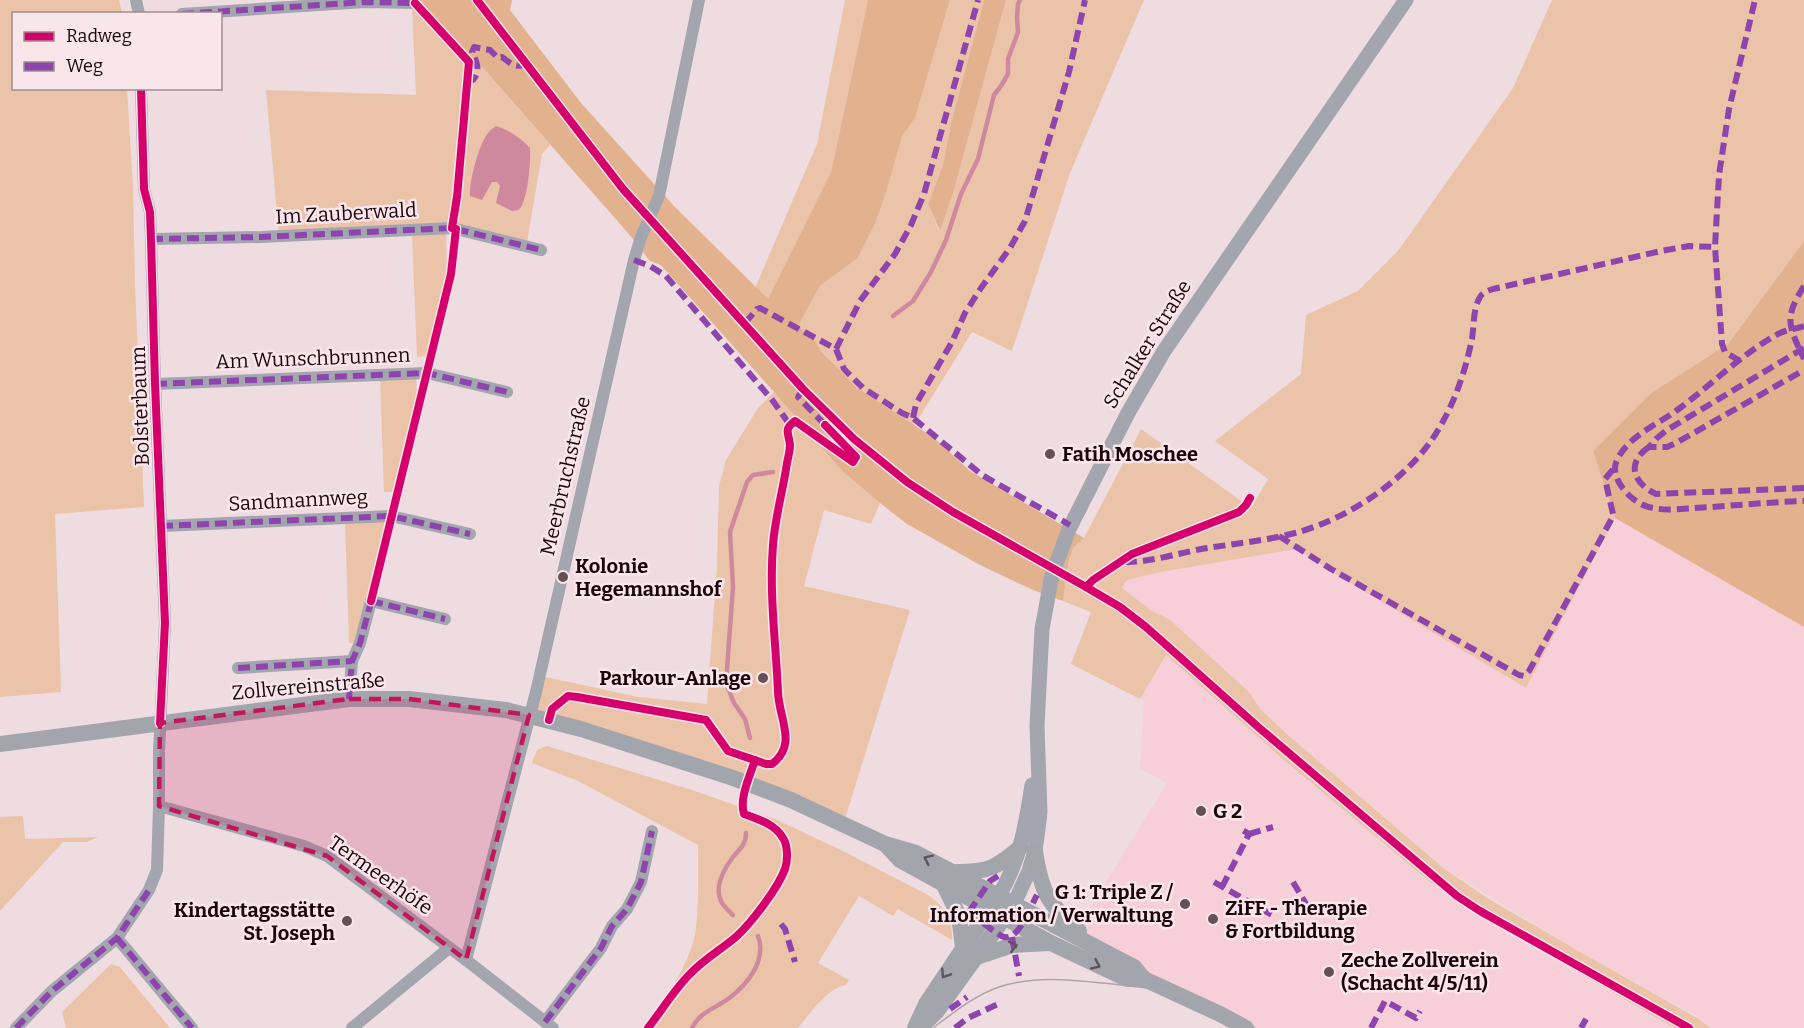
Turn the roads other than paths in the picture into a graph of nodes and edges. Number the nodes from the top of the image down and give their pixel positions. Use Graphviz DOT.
graph roads {
  1 [pos="699,0"];
  2 [pos="1406,0"];
  3 [pos="414,3"];
  4 [pos="212,12"];
  5 [pos="141,90"];
  6 [pos="152,239"];
  7 [pos="540,250"];
  8 [pos="155,384"];
  9 [pos="507,392"];
  10 [pos="162,525"];
  11 [pos="470,534"];
  12 [pos="445,619"];
  13 [pos="352,661"];
  14 [pos="238,669"];
  15 [pos="349,699"];
  16 [pos="529,715"];
  17 [pos="160,723"];
  18 [pos="0,744"];
  19 [pos="159,806"];
  20 [pos="652,831"];
  21 [pos="1028,849"];
  22 [pos="949,878"];
  23 [pos="994,902"];
  24 [pos="1010,910"];
  25 [pos="117,938"];
  26 [pos="1051,943"];
  27 [pos="1095,946"];
  28 [pos="449,948"];
  29 [pos="970,952"];
  30 [pos="466,960"];
  31 [pos="1144,979"];
  32 [pos="549,1025"];
  33 [pos="16,1028"];
  34 [pos="192,1028"];
  35 [pos="352,1028"];
  36 [pos="915,1028"];
  37 [pos="920,1028"];
  38 [pos="1246,1028"];
  1 -- 16 [label="street, Meerbruchstraße"];
  2 -- 21 [label="street, Schalker Straße"];
  3 -- 4 [label="street"];
  5 -- 6 [label="street, Bolsterbaum"];
  6 -- 7 [label="street, Im Zauberwald"];
  6 -- 8 [label="street, Bolsterbaum"];
  8 -- 9 [label="street, Am Wunschbrunnen"];
  8 -- 10 [label="street, Bolsterbaum"];
  10 -- 11 [label="street, Sandmannweg"];
  10 -- 17 [label="street, Bolsterbaum"];
  12 -- 13 [label="street"];
  13 -- 14 [label="street"];
  13 -- 15 [label="street"];
  15 -- 16 [label="main road, Zollvereinstraße"];
  15 -- 17 [label="main road, Zollvereinstraße"];
  16 -- 22 [label="main road, Zollvereinstraße"];
  16 -- 30 [label="street, Meerbruchstraße"];
  17 -- 18 [label="main road, Zollvereinstraße"];
  17 -- 19 [label="street, Bolsterbaum"];
  19 -- 25 [label="street, Bolsterbaum"];
  19 -- 28 [label="street, Termeerhöfe"];
  20 -- 32 [label="street"];
  21 -- 22 [label="main road"];
  21 -- 23 [label="street, Schalker Straße"];
  21 -- 24 [label="street, Schalker Straße"];
  21 -- 27 [label="main road"];
  22 -- 23 [label="main road, Zollvereinstraße"];
  22 -- 29 [label="main road"];
  23 -- 24 [label="main road, Zollvereinstraße"];
  23 -- 29 [label="main road"];
  24 -- 26 [label="main road"];
  24 -- 27 [label="main road"];
  24 -- 29 [label="main road"];
  25 -- 33 [label="street, Bolsterbaum"];
  25 -- 34 [label="street"];
  29 -- 26 [label="main road, one-way"];
  26 -- 31 [label="main road, one-way"];
  27 -- 31 [label="main road"];
  28 -- 30 [label="street, Termeerhöfe"];
  28 -- 35 [label="street"];
  29 -- 36 [label="main road, one-way"];
  29 -- 37 [label="main road"];
  30 -- 32 [label="street, Termeerhöfe"];
  31 -- 38 [label="main road"];
}
